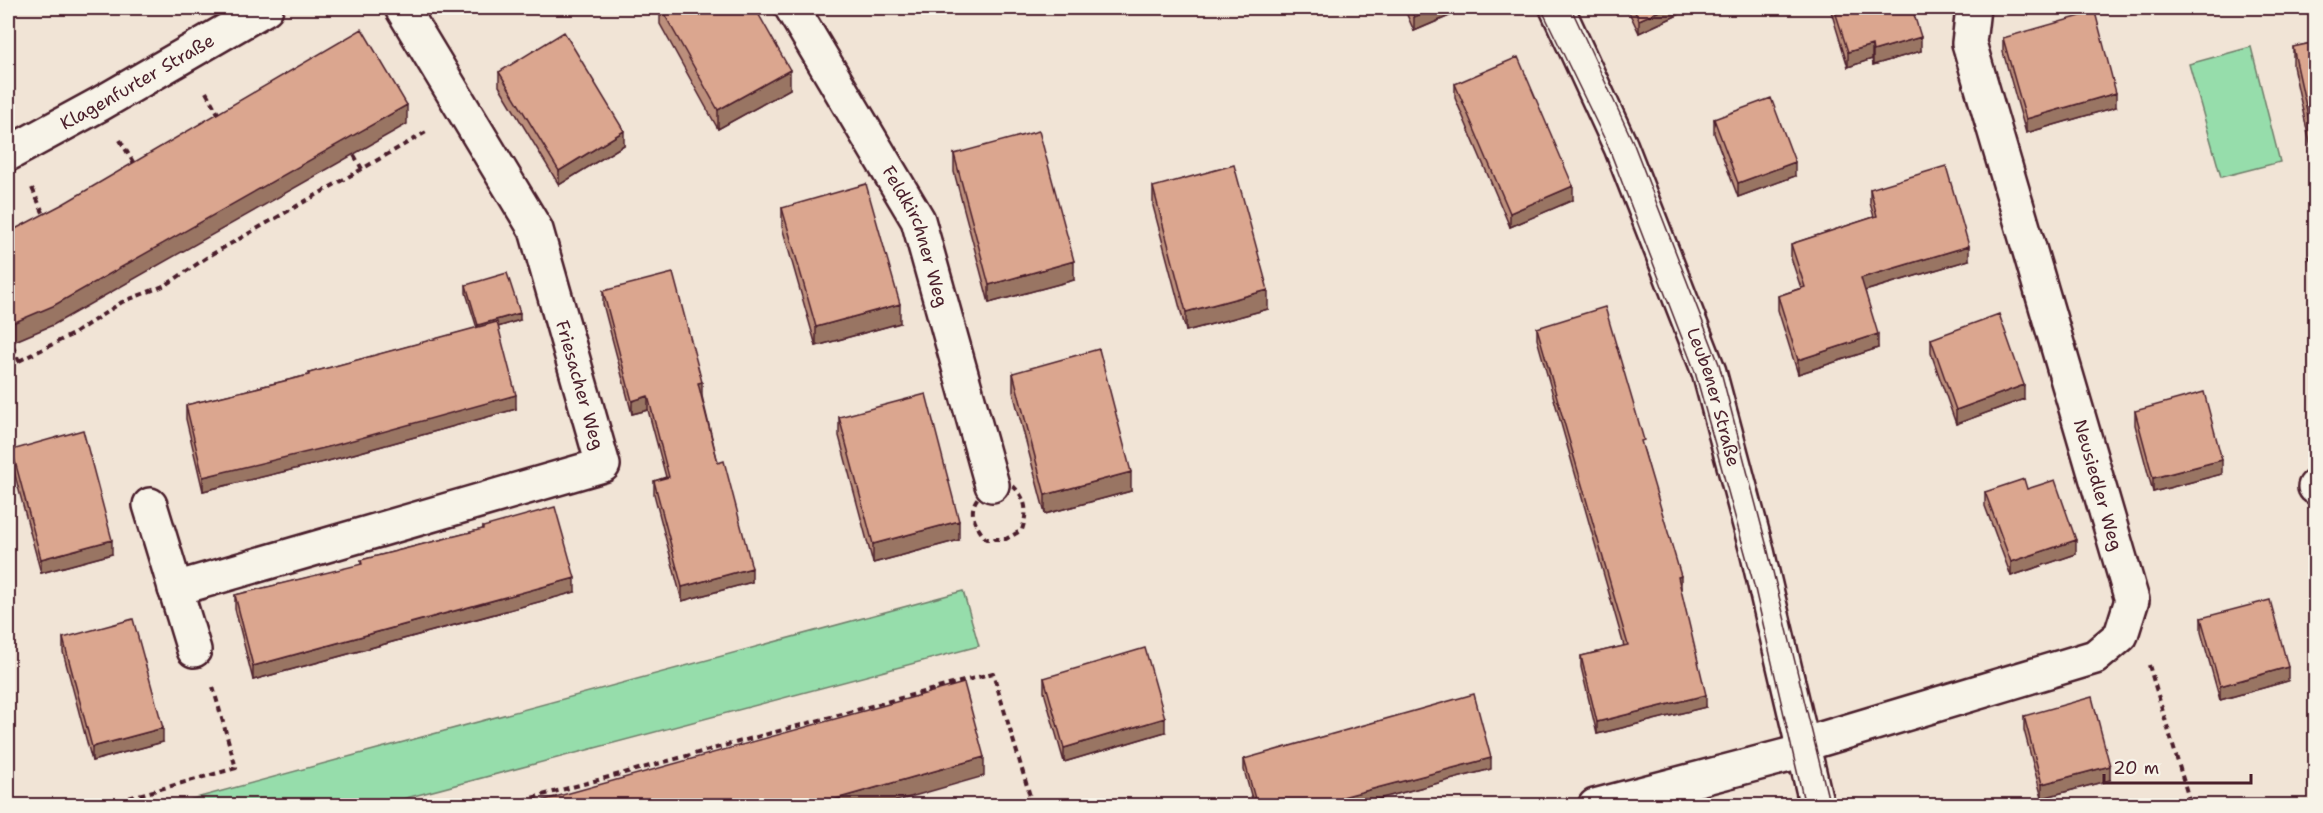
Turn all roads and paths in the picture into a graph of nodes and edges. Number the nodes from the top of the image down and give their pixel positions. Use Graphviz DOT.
graph roads {
  1 [pos="266,8"];
  2 [pos="402,8"];
  3 [pos="792,8"];
  4 [pos="1557,8"];
  5 [pos="1973,8"];
  6 [pos="431,129"];
  7 [pos="8,154"];
  8 [pos="354,155"];
  9 [pos="362,169"];
  10 [pos="2316,256"];
  11 [pos="2307,258"];
  12 [pos="11,342"];
  13 [pos="19,361"];
  14 [pos="8,366"];
  15 [pos="992,485"];
  16 [pos="150,505"];
  17 [pos="176,589"];
  18 [pos="2121,635"];
  19 [pos="194,650"];
  20 [pos="1803,747"];
  21 [pos="504,805"];
  22 [pos="99,806"];
  23 [pos="1033,806"];
  24 [pos="1595,806"];
  25 [pos="1817,806"];
  26 [pos="2191,806"];
  1 -- 7 [label="street, Klagenfurter Straße"];
  2 -- 17 [label="street, Friesacher Weg"];
  3 -- 15 [label="street, Feldkirchner Weg"];
  4 -- 20 [label="street, Leubener Straße"];
  5 -- 18 [label="street, Neusiedler Weg"];
  6 -- 9 [label="path"];
  8 -- 9 [label="path"];
  9 -- 13 [label="path"];
  10 -- 11 [label="path"];
  12 -- 13 [label="path"];
  13 -- 14 [label="path"];
  16 -- 17 [label="street"];
  17 -- 19 [label="street"];
  18 -- 20 [label="street"];
  18 -- 26 [label="path"];
  19 -- 22 [label="path"];
  20 -- 24 [label="street"];
  20 -- 25 [label="street, Leubener Straße"];
  21 -- 23 [label="path"];
}
